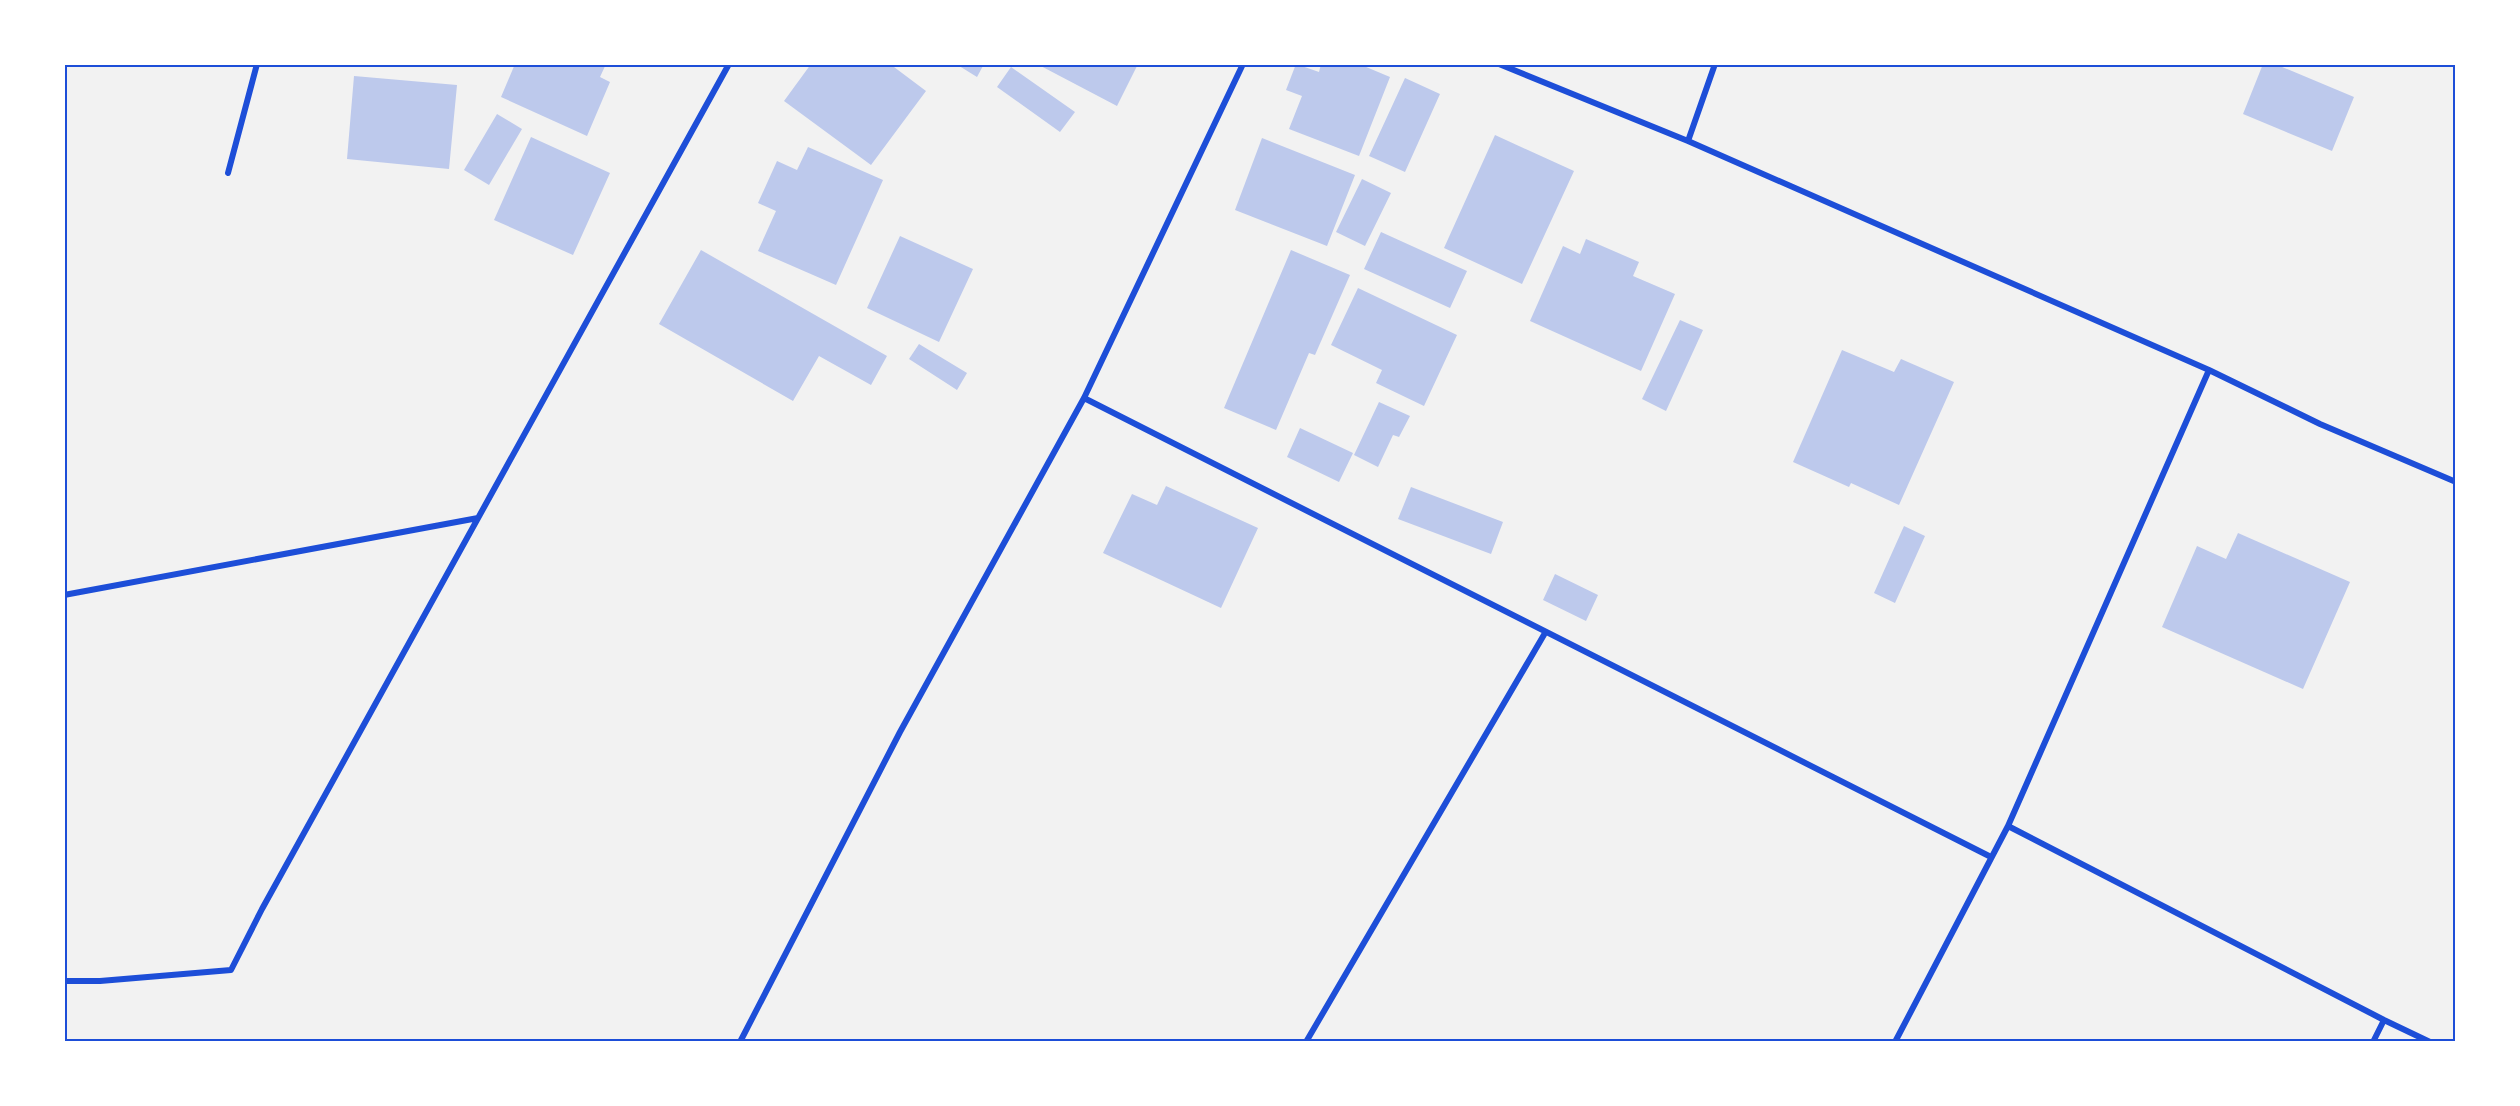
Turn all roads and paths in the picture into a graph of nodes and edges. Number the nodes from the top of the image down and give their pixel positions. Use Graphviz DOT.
graph roads {
  1 [pos="257,64"];
  2 [pos="729,64"];
  3 [pos="1243,64"];
  4 [pos="1499,64"];
  5 [pos="1715,64"];
  6 [pos="1688,141"];
  7 [pos="228,173"];
  8 [pos="2209,370"];
  9 [pos="1084,398"];
  10 [pos="2456,482"];
  11 [pos="478,518"];
  12 [pos="64,595"];
  13 [pos="1545,633"];
  14 [pos="2008,826"];
  15 [pos="1991,857"];
  16 [pos="64,981"];
  17 [pos="2384,1020"];
  18 [pos="740,1041"];
  19 [pos="1306,1041"];
  20 [pos="1895,1041"];
  21 [pos="2373,1041"];
  22 [pos="2430,1041"];
  1 -- 7 [label="street"];
  2 -- 11 [label="street"];
  3 -- 9 [label="street"];
  4 -- 6 [label="street"];
  5 -- 6 [label="street"];
  6 -- 8 [label="street"];
  8 -- 10 [label="street"];
  8 -- 14 [label="street"];
  9 -- 13 [label="street"];
  9 -- 18 [label="street"];
  11 -- 12 [label="street"];
  11 -- 16 [label="street"];
  13 -- 15 [label="street"];
  13 -- 19 [label="street"];
  14 -- 15 [label="street"];
  14 -- 17 [label="street"];
  15 -- 20 [label="street"];
  17 -- 21 [label="street"];
  17 -- 22 [label="street"];
}
